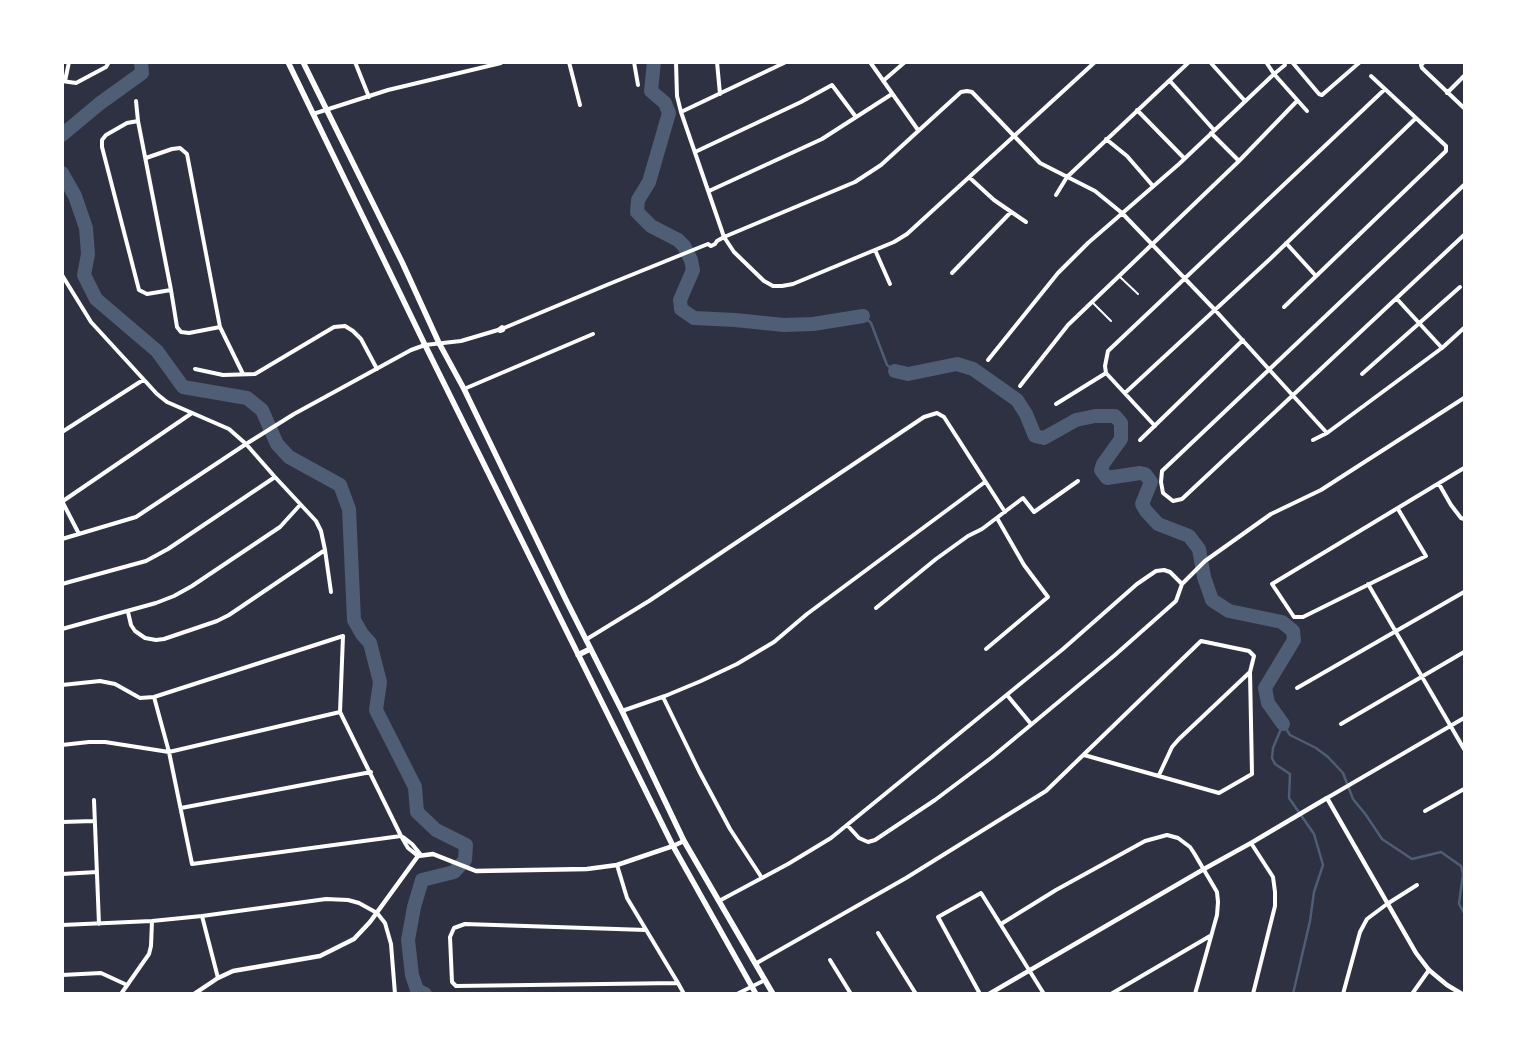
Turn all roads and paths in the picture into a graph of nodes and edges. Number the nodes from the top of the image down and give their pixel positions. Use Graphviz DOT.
graph roads {
  1 [pos="69,62"];
  2 [pos="109,62"];
  3 [pos="288,62"];
  4 [pos="303,62"];
  5 [pos="355,62"];
  6 [pos="570,62"];
  7 [pos="634,62"];
  8 [pos="676,62"];
  9 [pos="717,62"];
  10 [pos="786,62"];
  11 [pos="870,62"];
  12 [pos="905,62"];
  13 [pos="1095,62"];
  14 [pos="1189,62"];
  15 [pos="1210,62"];
  16 [pos="1266,62"];
  17 [pos="1292,62"];
  18 [pos="1360,62"];
  19 [pos="1424,62"];
  20 [pos="501,63"];
  21 [pos="1285,65"];
  22 [pos="1274,74"];
  23 [pos="1371,76"];
  24 [pos="1464,76"];
  25 [pos="64,81"];
  26 [pos="883,81"];
  27 [pos="1170,81"];
  28 [pos="638,85"];
  29 [pos="1384,90"];
  30 [pos="1447,93"];
  31 [pos="720,94"];
  32 [pos="892,94"];
  33 [pos="369,97"];
  34 [pos="136,101"];
  35 [pos="1245,101"];
  36 [pos="1297,101"];
  37 [pos="580,105"];
  38 [pos="1464,108"];
  39 [pos="327,109"];
  40 [pos="1137,110"];
  41 [pos="680,112"];
  42 [pos="1307,112"];
  43 [pos="313,114"];
  44 [pos="856,117"];
  45 [pos="1416,118"];
  46 [pos="138,121"];
  47 [pos="918,130"];
  48 [pos="1213,131"];
  49 [pos="1014,136"];
  50 [pos="1106,139"];
  51 [pos="695,152"];
  52 [pos="146,158"];
  53 [pos="1184,158"];
  54 [pos="1239,161"];
  55 [pos="1067,176"];
  56 [pos="970,178"];
  57 [pos="1464,185"];
  58 [pos="1152,186"];
  59 [pos="709,191"];
  60 [pos="1056,195"];
  61 [pos="1011,212"];
  62 [pos="1122,213"];
  63 [pos="1026,222"];
  64 [pos="1464,234"];
  65 [pos="724,237"];
  66 [pos="1286,243"];
  67 [pos="1152,245"];
  68 [pos="875,250"];
  69 [pos="952,273"];
  70 [pos="62,275"];
  71 [pos="1119,276"];
  72 [pos="1316,276"];
  73 [pos="1184,278"];
  74 [pos="890,284"];
  75 [pos="1460,287"];
  76 [pos="171,290"];
  77 [pos="1138,294"];
  78 [pos="1396,299"];
  79 [pos="1092,302"];
  80 [pos="1284,306"];
  81 [pos="1215,310"];
  82 [pos="1111,321"];
  83 [pos="1418,324"];
  84 [pos="220,326"];
  85 [pos="1464,328"];
  86 [pos="593,334"];
  87 [pos="1243,340"];
  88 [pos="439,342"];
  89 [pos="425,345"];
  90 [pos="1442,348"];
  91 [pos="988,360"];
  92 [pos="378,368"];
  93 [pos="195,369"];
  94 [pos="1268,369"];
  95 [pos="1106,373"];
  96 [pos="243,374"];
  97 [pos="1362,374"];
  98 [pos="143,380"];
  99 [pos="1020,386"];
  100 [pos="464,389"];
  101 [pos="1125,393"];
  102 [pos="1294,396"];
  103 [pos="1464,398"];
  104 [pos="1056,404"];
  105 [pos="192,413"];
  106 [pos="1155,426"];
  107 [pos="62,432"];
  108 [pos="1327,433"];
  109 [pos="1140,440"];
  110 [pos="1313,440"];
  111 [pos="246,444"];
  112 [pos="1464,468"];
  113 [pos="275,477"];
  114 [pos="1078,481"];
  115 [pos="985,482"];
  116 [pos="1439,484"];
  117 [pos="63,501"];
  118 [pos="300,505"];
  119 [pos="1398,508"];
  120 [pos="1005,512"];
  121 [pos="997,518"];
  122 [pos="1464,519"];
  123 [pos="79,534"];
  124 [pos="62,538"];
  125 [pos="325,550"];
  126 [pos="62,584"];
  127 [pos="1182,584"];
  128 [pos="1368,584"];
  129 [pos="331,592"];
  130 [pos="1464,592"];
  131 [pos="876,608"];
  132 [pos="128,612"];
  133 [pos="62,629"];
  134 [pos="1396,632"];
  135 [pos="587,639"];
  136 [pos="590,649"];
  137 [pos="986,649"];
  138 [pos="1464,652"];
  139 [pos="578,655"];
  140 [pos="1250,672"];
  141 [pos="1423,676"];
  142 [pos="62,686"];
  143 [pos="1297,688"];
  144 [pos="1006,695"];
  145 [pos="154,697"];
  146 [pos="663,697"];
  147 [pos="622,711"];
  148 [pos="340,712"];
  149 [pos="1464,718"];
  150 [pos="1031,724"];
  151 [pos="1341,724"];
  152 [pos="1451,726"];
  153 [pos="62,745"];
  154 [pos="1464,749"];
  155 [pos="169,752"];
  156 [pos="1084,755"];
  157 [pos="371,772"];
  158 [pos="1159,775"];
  159 [pos="1464,789"];
  160 [pos="1327,798"];
  161 [pos="94,800"];
  162 [pos="181,808"];
  163 [pos="1425,811"];
  164 [pos="94,821"];
  165 [pos="62,822"];
  166 [pos="848,826"];
  167 [pos="401,836"];
  168 [pos="684,841"];
  169 [pos="1251,843"];
  170 [pos="673,846"];
  171 [pos="419,856"];
  172 [pos="617,865"];
  173 [pos="1204,869"];
  174 [pos="97,872"];
  175 [pos="62,874"];
  176 [pos="762,878"];
  177 [pos="1417,885"];
  178 [pos="719,901"];
  179 [pos="1388,904"];
  180 [pos="377,913"];
  181 [pos="202,916"];
  182 [pos="152,921"];
  183 [pos="99,924"];
  184 [pos="1001,924"];
  185 [pos="62,926"];
  186 [pos="646,930"];
  187 [pos="878,933"];
  188 [pos="1210,936"];
  189 [pos="830,960"];
  190 [pos="754,964"];
  191 [pos="1029,970"];
  192 [pos="1429,970"];
  193 [pos="62,975"];
  194 [pos="218,978"];
  195 [pos="765,980"];
  196 [pos="678,983"];
  197 [pos="127,985"];
  198 [pos="752,987"];
  199 [pos="121,994"];
  200 [pos="194,994"];
  201 [pos="395,994"];
  202 [pos="684,994"];
  203 [pos="738,994"];
  204 [pos="756,994"];
  205 [pos="773,994"];
  206 [pos="851,994"];
  207 [pos="916,994"];
  208 [pos="980,994"];
  209 [pos="989,994"];
  210 [pos="1044,994"];
  211 [pos="1111,994"];
  212 [pos="1195,994"];
  213 [pos="1253,994"];
  214 [pos="1343,994"];
  215 [pos="1412,994"];
  216 [pos="1462,994"];
  1 -- 25 [label="street"];
  2 -- 25 [label="street"];
  3 -- 43 [label="main road"];
  4 -- 39 [label="main road"];
  5 -- 33 [label="street"];
  6 -- 37 [label="street"];
  7 -- 28 [label="street"];
  8 -- 41 [label="street"];
  9 -- 31 [label="street"];
  10 -- 31 [label="street"];
  11 -- 26 [label="street"];
  12 -- 26 [label="street"];
  13 -- 49 [label="street"];
  14 -- 27 [label="street"];
  15 -- 35 [label="street"];
  16 -- 22 [label="street"];
  17 -- 18 [label="street"];
  19 -- 30 [label="street"];
  20 -- 33 [label="street"];
  21 -- 22 [label="street"];
  22 -- 35 [label="street"];
  22 -- 36 [label="street"];
  23 -- 29 [label="street"];
  24 -- 30 [label="street"];
  26 -- 32 [label="street"];
  27 -- 40 [label="street"];
  27 -- 48 [label="street"];
  29 -- 45 [label="street"];
  29 -- 73 [label="street"];
  30 -- 38 [label="street"];
  31 -- 41 [label="street"];
  32 -- 44 [label="street"];
  32 -- 47 [label="street"];
  33 -- 39 [label="street"];
  34 -- 46 [label="street"];
  35 -- 48 [label="street"];
  36 -- 42 [label="street"];
  36 -- 54 [label="street"];
  39 -- 43 [label="street"];
  39 -- 88 [label="main road"];
  40 -- 50 [label="street"];
  40 -- 53 [label="street"];
  41 -- 51 [label="street"];
  43 -- 89 [label="main road"];
  44 -- 51 [label="street"];
  44 -- 59 [label="street"];
  45 -- 66 [label="street"];
  45 -- 72 [label="street"];
  46 -- 52 [label="street"];
  46 -- 76 [label="street"];
  47 -- 49 [label="street"];
  47 -- 65 [label="street"];
  48 -- 53 [label="street"];
  48 -- 54 [label="street"];
  49 -- 55 [label="street"];
  49 -- 56 [label="street"];
  50 -- 55 [label="street"];
  50 -- 58 [label="street"];
  51 -- 59 [label="street"];
  52 -- 76 [label="street"];
  52 -- 84 [label="street"];
  53 -- 58 [label="street"];
  54 -- 67 [label="street"];
  55 -- 60 [label="street"];
  55 -- 62 [label="street"];
  56 -- 61 [label="street"];
  56 -- 68 [label="street"];
  57 -- 94 [label="street"];
  58 -- 62 [label="street"];
  59 -- 65 [label="street"];
  61 -- 63 [label="street"];
  61 -- 69 [label="street"];
  62 -- 67 [label="street"];
  62 -- 91 [label="street"];
  64 -- 78 [label="street"];
  65 -- 68 [label="street"];
  65 -- 88 [label="street"];
  66 -- 72 [label="street"];
  66 -- 81 [label="street"];
  67 -- 71 [label="street"];
  67 -- 73 [label="street"];
  68 -- 74 [label="street"];
  70 -- 98 [label="street"];
  71 -- 77 [label="lane"];
  71 -- 79 [label="street"];
  72 -- 80 [label="street"];
  73 -- 81 [label="street"];
  73 -- 95 [label="street"];
  75 -- 83 [label="street"];
  76 -- 84 [label="street"];
  78 -- 83 [label="street"];
  78 -- 102 [label="street"];
  79 -- 82 [label="lane"];
  79 -- 99 [label="street"];
  81 -- 87 [label="street"];
  81 -- 101 [label="street"];
  83 -- 90 [label="street"];
  83 -- 97 [label="street"];
  84 -- 96 [label="street"];
  85 -- 90 [label="street"];
  86 -- 100 [label="street"];
  87 -- 94 [label="street"];
  87 -- 106 [label="street"];
  88 -- 89 [label="street"];
  88 -- 100 [label="main road"];
  89 -- 92 [label="street"];
  89 -- 139 [label="main road"];
  90 -- 108 [label="street"];
  92 -- 96 [label="street"];
  92 -- 111 [label="street"];
  93 -- 96 [label="street"];
  94 -- 102 [label="street"];
  94 -- 102 [label="street"];
  95 -- 101 [label="street"];
  95 -- 104 [label="street"];
  98 -- 105 [label="street"];
  98 -- 107 [label="street"];
  100 -- 135 [label="main road"];
  101 -- 106 [label="street"];
  102 -- 108 [label="street"];
  103 -- 127 [label="street"];
  105 -- 111 [label="street"];
  105 -- 117 [label="street"];
  106 -- 109 [label="street"];
  108 -- 110 [label="street"];
  111 -- 113 [label="street"];
  111 -- 123 [label="street"];
  112 -- 116 [label="street"];
  113 -- 118 [label="street"];
  113 -- 126 [label="street"];
  114 -- 120 [label="street"];
  115 -- 120 [label="street"];
  115 -- 135 [label="street"];
  115 -- 146 [label="street"];
  116 -- 119 [label="street"];
  116 -- 122 [label="street"];
  117 -- 123 [label="street"];
  118 -- 125 [label="street"];
  118 -- 132 [label="street"];
  119 -- 128 [label="street"];
  119 -- 128 [label="street"];
  120 -- 121 [label="street"];
  121 -- 131 [label="street"];
  121 -- 137 [label="street"];
  123 -- 124 [label="street"];
  125 -- 129 [label="street"];
  125 -- 132 [label="street"];
  127 -- 144 [label="street"];
  127 -- 150 [label="street"];
  128 -- 134 [label="street"];
  130 -- 134 [label="street"];
  132 -- 133 [label="street"];
  134 -- 141 [label="street"];
  134 -- 143 [label="street"];
  135 -- 136 [label="main road"];
  136 -- 139 [label="main road"];
  136 -- 147 [label="main road"];
  138 -- 141 [label="street"];
  139 -- 170 [label="main road"];
  140 -- 156 [label="street"];
  140 -- 158 [label="street"];
  140 -- 158 [label="street"];
  141 -- 151 [label="street"];
  141 -- 152 [label="street"];
  142 -- 145 [label="street"];
  144 -- 150 [label="street"];
  144 -- 166 [label="street"];
  145 -- 148 [label="street"];
  145 -- 155 [label="street"];
  146 -- 147 [label="street"];
  146 -- 176 [label="street"];
  147 -- 168 [label="main road"];
  148 -- 155 [label="street"];
  148 -- 157 [label="street"];
  149 -- 152 [label="street"];
  150 -- 166 [label="street"];
  152 -- 154 [label="street"];
  152 -- 160 [label="street"];
  153 -- 155 [label="street"];
  155 -- 162 [label="street"];
  156 -- 158 [label="street"];
  156 -- 190 [label="street"];
  157 -- 162 [label="street"];
  157 -- 167 [label="street"];
  159 -- 163 [label="street"];
  160 -- 169 [label="street"];
  160 -- 179 [label="street"];
  161 -- 164 [label="street"];
  162 -- 167 [label="street"];
  164 -- 165 [label="street"];
  164 -- 174 [label="street"];
  166 -- 176 [label="street"];
  167 -- 171 [label="street"];
  168 -- 170 [label="street"];
  168 -- 178 [label="main road"];
  169 -- 173 [label="street"];
  169 -- 213 [label="street"];
  170 -- 172 [label="street"];
  170 -- 198 [label="main road"];
  171 -- 172 [label="street"];
  171 -- 180 [label="street"];
  172 -- 186 [label="street"];
  173 -- 184 [label="street"];
  173 -- 188 [label="street"];
  173 -- 191 [label="street"];
  174 -- 175 [label="street"];
  174 -- 183 [label="street"];
  176 -- 178 [label="street"];
  177 -- 179 [label="street"];
  178 -- 190 [label="main road"];
  179 -- 192 [label="street"];
  179 -- 214 [label="street"];
  180 -- 181 [label="street"];
  180 -- 194 [label="street"];
  180 -- 201 [label="street"];
  181 -- 182 [label="street"];
  181 -- 194 [label="street"];
  182 -- 183 [label="street"];
  182 -- 197 [label="street"];
  183 -- 185 [label="street"];
  184 -- 191 [label="street"];
  184 -- 208 [label="street"];
  186 -- 196 [label="street"];
  186 -- 196 [label="street"];
  187 -- 207 [label="street"];
  188 -- 211 [label="street"];
  188 -- 212 [label="street"];
  189 -- 206 [label="street"];
  190 -- 195 [label="main road"];
  191 -- 209 [label="street"];
  191 -- 210 [label="street"];
  192 -- 215 [label="street"];
  192 -- 216 [label="street"];
  193 -- 197 [label="street"];
  194 -- 200 [label="street"];
  195 -- 198 [label="street"];
  195 -- 205 [label="main road"];
  196 -- 202 [label="street"];
  197 -- 199 [label="street"];
  198 -- 203 [label="street"];
  198 -- 204 [label="main road"];
}
